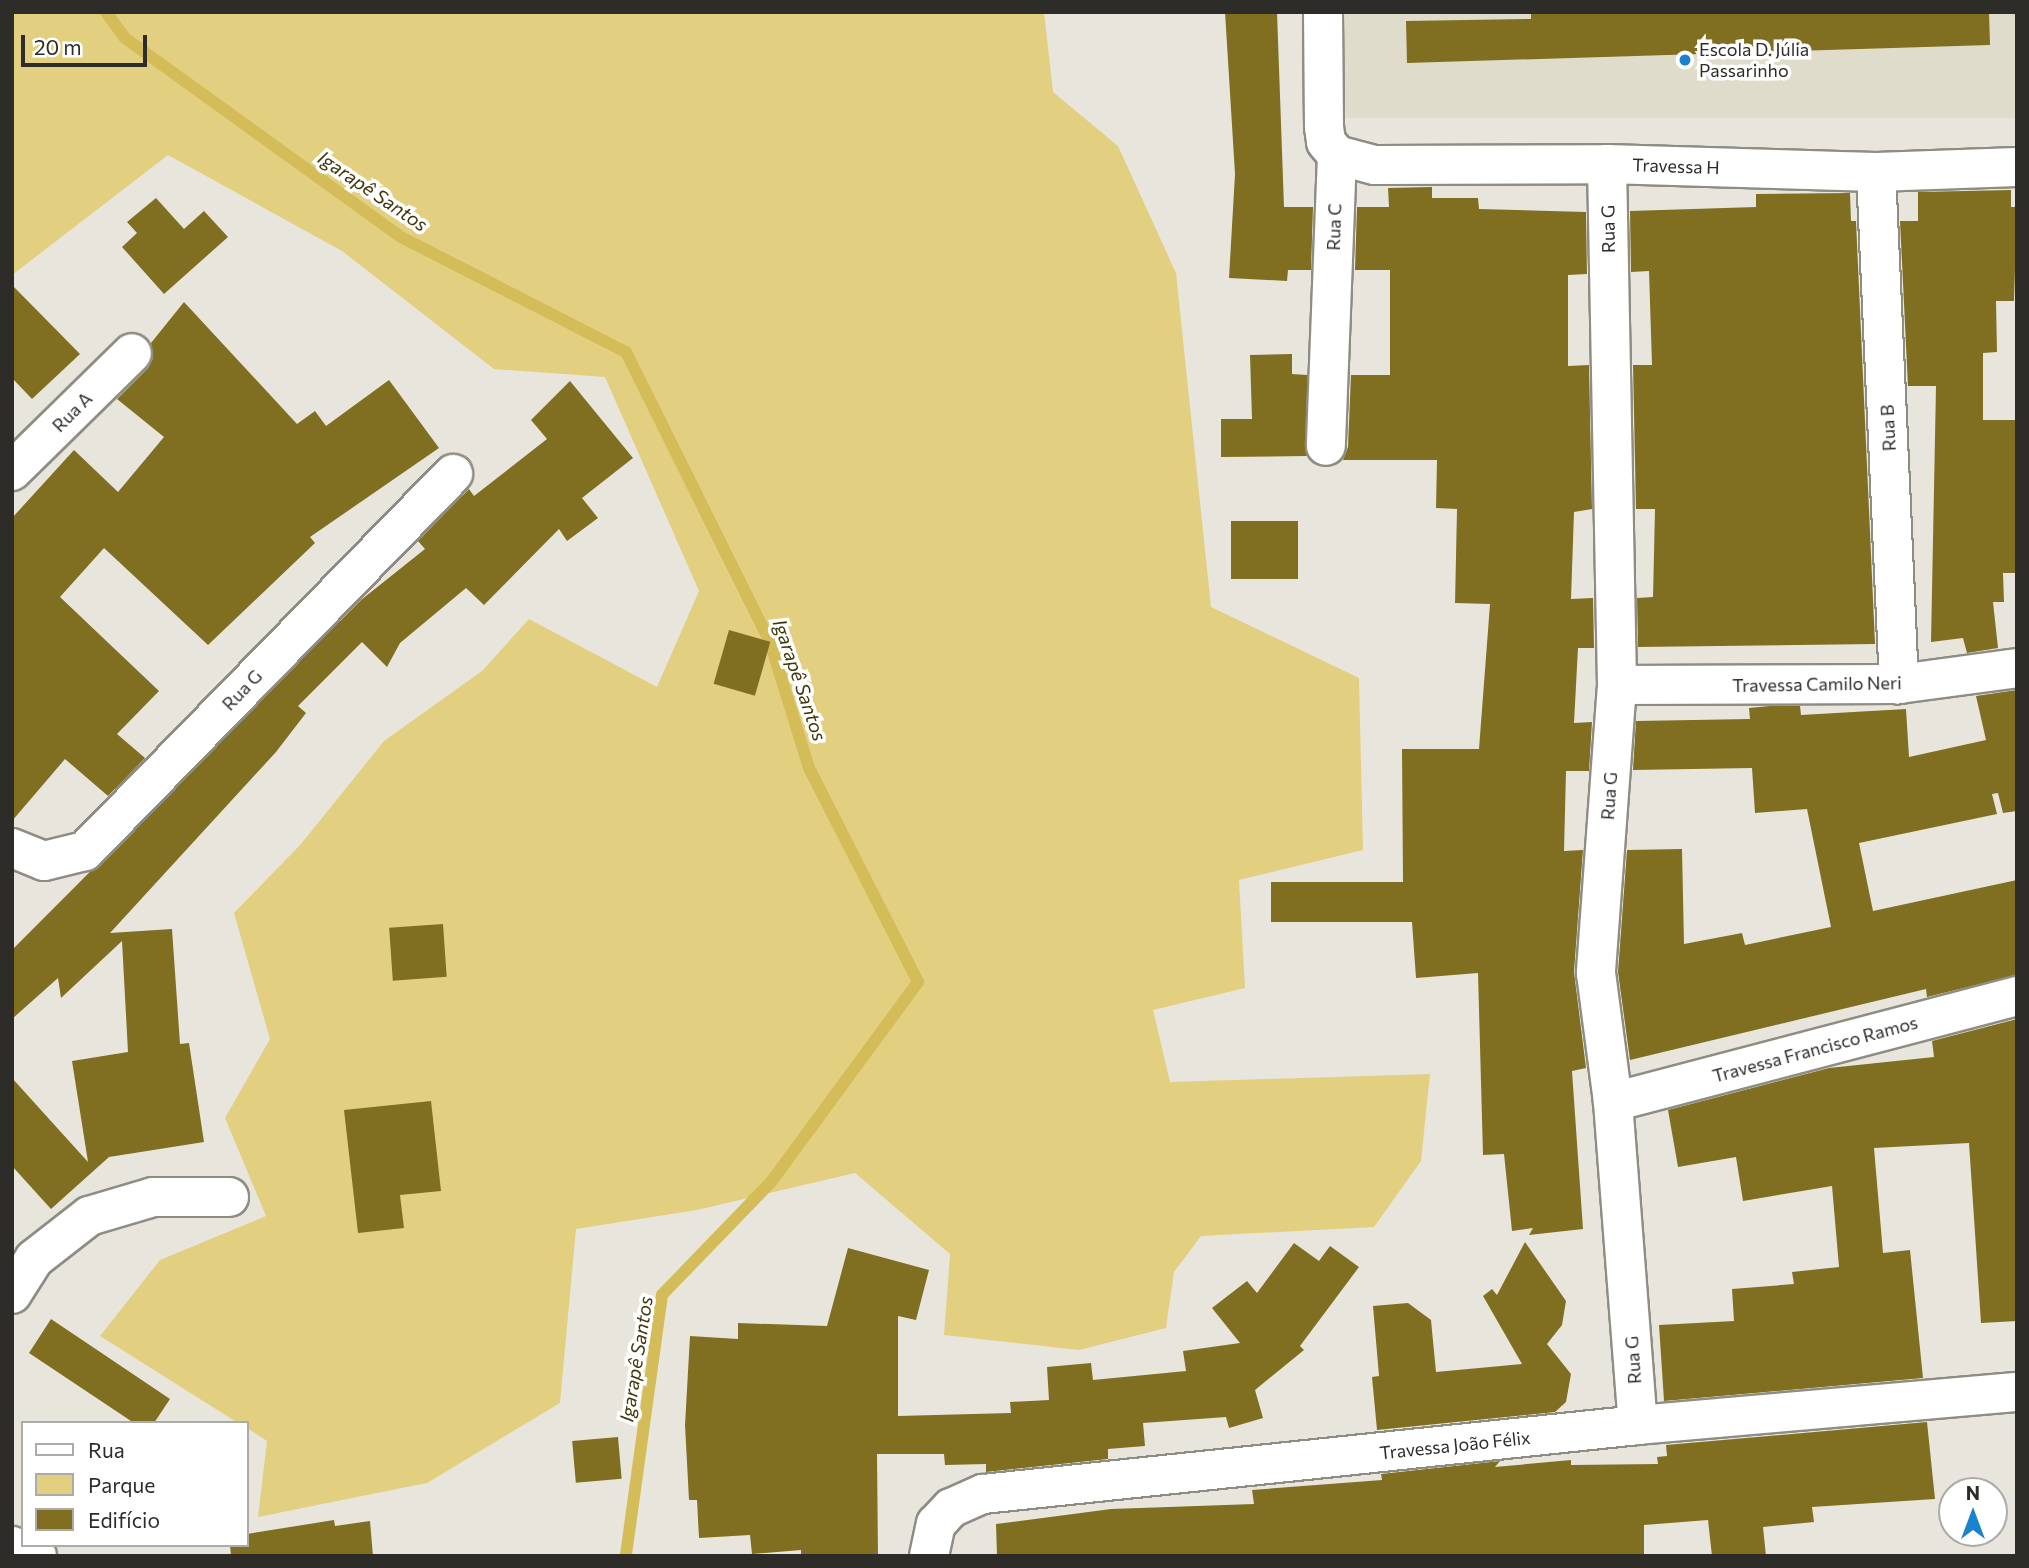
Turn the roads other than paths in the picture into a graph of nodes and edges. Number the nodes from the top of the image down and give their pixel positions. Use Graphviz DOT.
graph roads {
  1 [pos="1323,12"];
  2 [pos="1337,155"];
  3 [pos="1607,164"];
  4 [pos="2017,167"];
  5 [pos="1876,172"];
  6 [pos="132,353"];
  7 [pos="1326,446"];
  8 [pos="12,471"];
  9 [pos="453,474"];
  10 [pos="2017,668"];
  11 [pos="1899,684"];
  12 [pos="1617,685"];
  13 [pos="12,848"];
  14 [pos="2017,996"];
  15 [pos="1613,1102"];
  16 [pos="229,1197"];
  17 [pos="12,1294"];
  18 [pos="2017,1392"];
  19 [pos="1638,1425"];
  20 [pos="12,1546"];
  21 [pos="37,1556"];
  22 [pos="929,1556"];
  1 -- 2 [label="street, Rua C"];
  2 -- 3 [label="street, Travessa H"];
  2 -- 7 [label="street, Rua C"];
  3 -- 5 [label="street, Travessa H"];
  3 -- 12 [label="street, Rua G"];
  4 -- 5 [label="street, Travessa H"];
  5 -- 11 [label="street, Rua B"];
  6 -- 8 [label="street, Rua A"];
  9 -- 13 [label="street, Rua G"];
  10 -- 11 [label="street, Travessa Camilo Neri"];
  11 -- 12 [label="street, Travessa Camilo Neri"];
  12 -- 15 [label="street, Rua G"];
  14 -- 15 [label="street, Travessa Francisco Ramos"];
  15 -- 19 [label="street, Rua G"];
  16 -- 17 [label="street"];
  18 -- 19 [label="street, Travessa João Félix"];
  19 -- 22 [label="street, Travessa João Félix"];
  20 -- 21 [label="street"];
}
